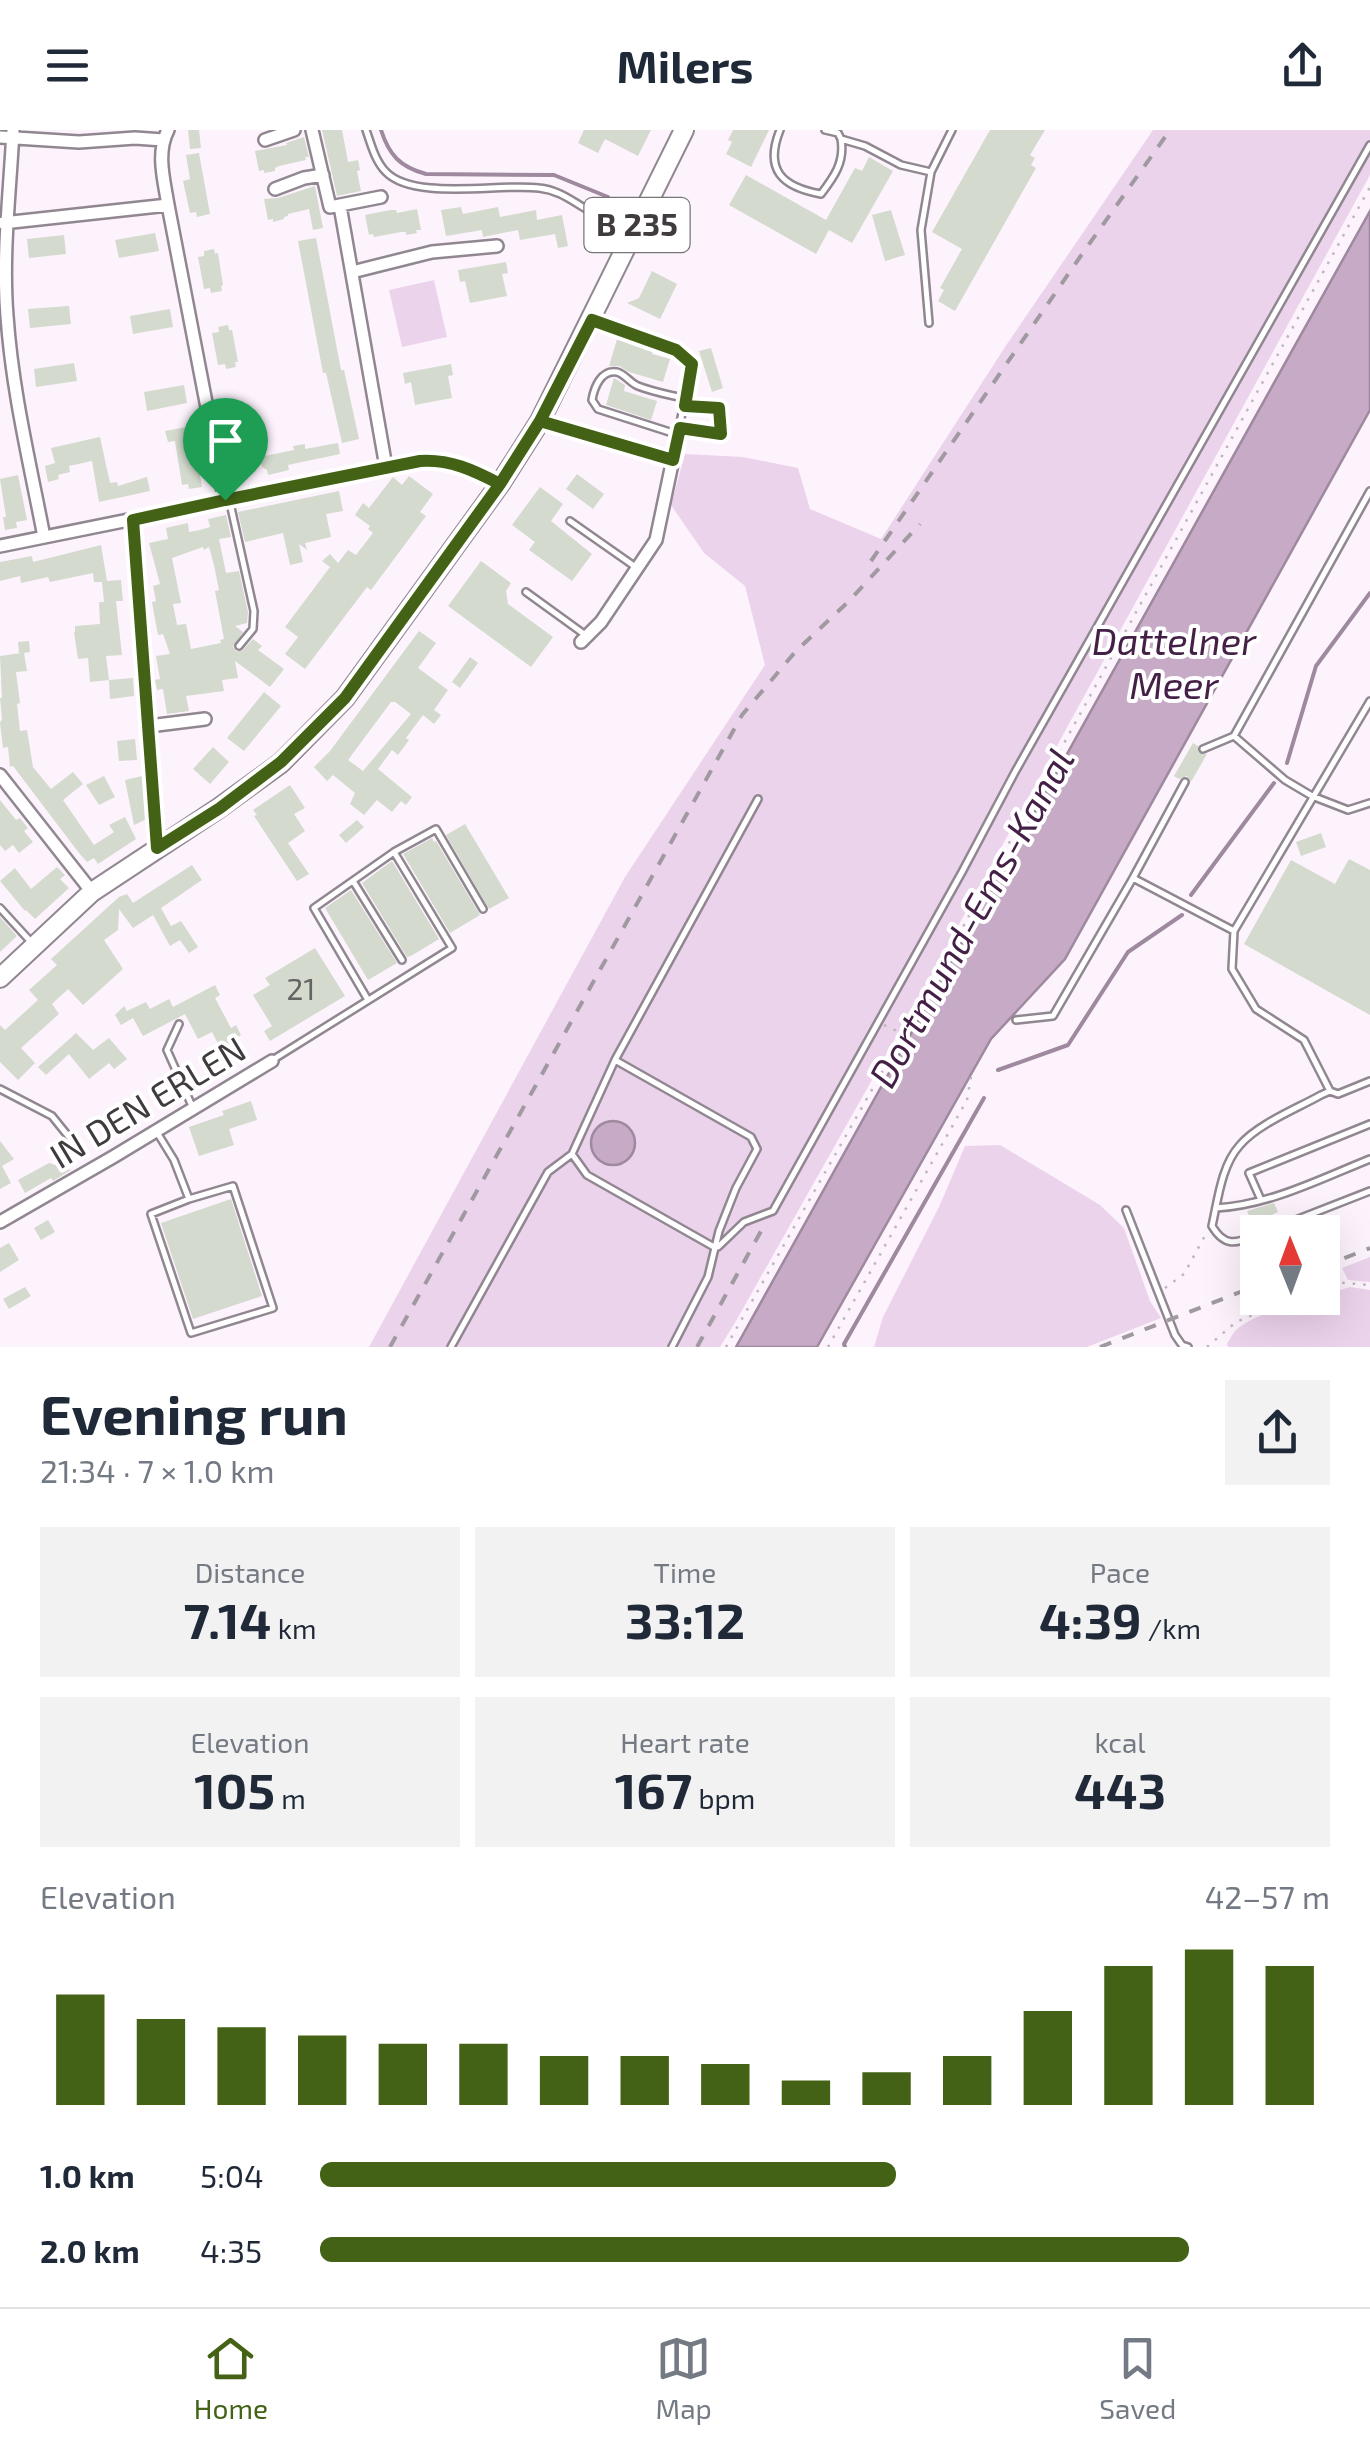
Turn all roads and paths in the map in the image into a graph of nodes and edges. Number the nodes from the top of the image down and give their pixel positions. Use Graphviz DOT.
graph roads {
  1 [pos="294,130"];
  2 [pos="312,130"];
  3 [pos="366,130"];
  4 [pos="684,130"];
  5 [pos="780,130"];
  6 [pos="824,130"];
  7 [pos="952,130"];
  8 [pos="9,135"];
  9 [pos="165,135"];
  10 [pos="841,139"];
  11 [pos="266,140"];
  12 [pos="1370,145"];
  13 [pos="931,172"];
  14 [pos="322,175"];
  15 [pos="1370,187"];
  16 [pos="275,189"];
  17 [pos="380,197"];
  18 [pos="168,204"];
  19 [pos="340,206"];
  20 [pos="3,223"];
  21 [pos="634,231"];
  22 [pos="497,246"];
  23 [pos="352,272"];
  24 [pos="592,320"];
  25 [pos="929,323"];
  26 [pos="686,402"];
  27 [pos="540,421"];
  28 [pos="679,431"];
  29 [pos="673,460"];
  30 [pos="386,467"];
  31 [pos="500,484"];
  32 [pos="1370,490"];
  33 [pos="227,500"];
  34 [pos="133,520"];
  35 [pos="570,521"];
  36 [pos="44,538"];
  37 [pos="0,546"];
  38 [pos="637,568"];
  39 [pos="526,592"];
  40 [pos="584,639"];
  41 [pos="239,646"];
  42 [pos="1370,700"];
  43 [pos="205,718"];
  44 [pos="148,726"];
  45 [pos="1234,736"];
  46 [pos="1204,749"];
  47 [pos="0,774"];
  48 [pos="152,782"];
  49 [pos="1185,782"];
  50 [pos="1312,796"];
  51 [pos="758,799"];
  52 [pos="1370,803"];
  53 [pos="157,848"];
  54 [pos="394,852"];
  55 [pos="1133,878"];
  56 [pos="353,881"];
  57 [pos="92,892"];
  58 [pos="0,908"];
  59 [pos="483,910"];
  60 [pos="1234,931"];
  61 [pos="34,946"];
  62 [pos="402,960"];
  63 [pos="0,978"];
  64 [pos="368,1000"];
  65 [pos="1016,1020"];
  66 [pos="878,1022"];
  67 [pos="179,1024"];
  68 [pos="897,1031"];
  69 [pos="615,1060"];
  70 [pos="272,1061"];
  71 [pos="971,1076"];
  72 [pos="1370,1082"];
  73 [pos="0,1089"];
  74 [pos="1330,1091"];
  75 [pos="193,1108"];
  76 [pos="1370,1124"];
  77 [pos="156,1132"];
  78 [pos="81,1152"];
  79 [pos="572,1154"];
  80 [pos="1370,1159"];
  81 [pos="1370,1191"];
  82 [pos="189,1200"];
  83 [pos="1262,1200"];
  84 [pos="1216,1208"];
  85 [pos="1126,1210"];
  86 [pos="1308,1215"];
  87 [pos="0,1222"];
  88 [pos="1212,1226"];
  89 [pos="1240,1241"];
  90 [pos="714,1247"];
  91 [pos="1340,1283"];
  92 [pos="1370,1285"];
  93 [pos="1159,1291"];
  94 [pos="1253,1315"];
  95 [pos="451,1347"];
  96 [pos="672,1347"];
  97 [pos="726,1347"];
  98 [pos="828,1347"];
  99 [pos="1188,1347"];
  100 [pos="1207,1347"];
  1 -- 11 [label="street"];
  2 -- 14 [label="street"];
  3 -- 21 [label="lane"];
  4 -- 21 [label="main road, B 235"];
  5 -- 10 [label="lane"];
  6 -- 10 [label="lane"];
  7 -- 13 [label="lane"];
  8 -- 9 [label="street"];
  8 -- 20 [label="street"];
  9 -- 18 [label="street"];
  10 -- 13 [label="lane"];
  12 -- 66 [label="lane"];
  13 -- 25 [label="lane"];
  14 -- 16 [label="street"];
  14 -- 19 [label="street"];
  15 -- 97 [label="path"];
  17 -- 19 [label="street"];
  18 -- 20 [label="street"];
  18 -- 33 [label="street"];
  19 -- 23 [label="street"];
  20 -- 36 [label="street"];
  21 -- 24 [label="main road, B 235"];
  22 -- 23 [label="street"];
  23 -- 30 [label="street"];
  24 -- 26 [label="lane"];
  24 -- 27 [label="main road, B 235"];
  26 -- 28 [label="lane"];
  26 -- 28 [label="lane"];
  26 -- 28 [label="lane"];
  27 -- 29 [label="street"];
  27 -- 31 [label="main road, B 235"];
  28 -- 29 [label="lane"];
  29 -- 38 [label="street"];
  30 -- 31 [label="street"];
  30 -- 33 [label="street"];
  31 -- 53 [label="main road, B 235"];
  32 -- 45 [label="lane"];
  33 -- 34 [label="street"];
  33 -- 41 [label="lane"];
  34 -- 36 [label="street"];
  34 -- 44 [label="street"];
  35 -- 38 [label="lane"];
  36 -- 37 [label="street"];
  38 -- 40 [label="street"];
  39 -- 40 [label="lane"];
  42 -- 50 [label="lane"];
  43 -- 44 [label="street"];
  44 -- 48 [label="street"];
  45 -- 46 [label="lane"];
  45 -- 50 [label="lane"];
  47 -- 57 [label="street"];
  48 -- 53 [label="path"];
  49 -- 55 [label="lane"];
  50 -- 52 [label="lane"];
  50 -- 60 [label="lane"];
  51 -- 69 [label="lane"];
  53 -- 57 [label="main road, B 235"];
  54 -- 56 [label="lane"];
  54 -- 59 [label="lane"];
  54 -- 64 [label="lane"];
  55 -- 60 [label="lane"];
  55 -- 65 [label="lane"];
  56 -- 62 [label="lane"];
  56 -- 64 [label="lane"];
  57 -- 61 [label="main road, B 235"];
  58 -- 61 [label="lane"];
  60 -- 74 [label="lane"];
  61 -- 63 [label="main road, B 235"];
  64 -- 70 [label="lane"];
  66 -- 68 [label="path"];
  66 -- 90 [label="lane"];
  67 -- 75 [label="lane"];
  69 -- 79 [label="lane"];
  69 -- 90 [label="lane"];
  70 -- 75 [label="street, IN DEN ERLEN"];
  71 -- 98 [label="path"];
  72 -- 74 [label="lane"];
  73 -- 78 [label="lane"];
  74 -- 84 [label="lane"];
  75 -- 77 [label="street, IN DEN ERLEN"];
  76 -- 83 [label="lane"];
  77 -- 82 [label="lane"];
  77 -- 87 [label="street, IN DEN ERLEN"];
  79 -- 90 [label="lane"];
  79 -- 95 [label="lane"];
  80 -- 83 [label="lane"];
  81 -- 86 [label="lane"];
  82 -- 82 [label="lane"];
  83 -- 84 [label="lane"];
  84 -- 88 [label="lane"];
  85 -- 93 [label="lane"];
  88 -- 89 [label="lane"];
  88 -- 93 [label="path"];
  90 -- 96 [label="lane"];
  91 -- 92 [label="path"];
  93 -- 99 [label="lane"];
  94 -- 100 [label="path"];
}
